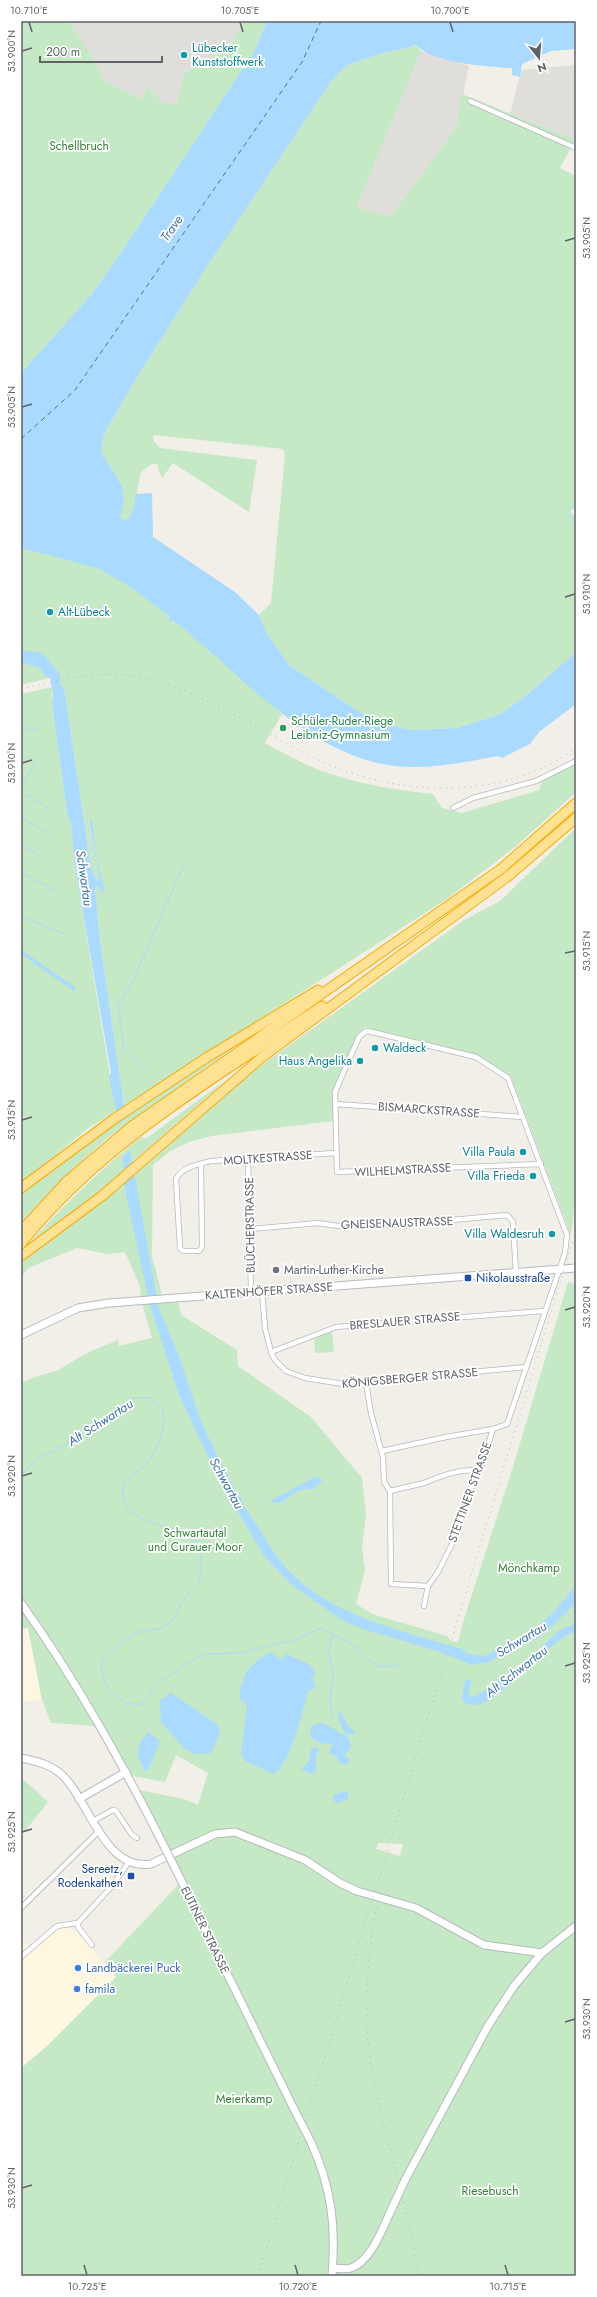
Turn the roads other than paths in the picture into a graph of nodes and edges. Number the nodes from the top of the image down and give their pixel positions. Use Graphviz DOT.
graph roads {
  1 [pos="470,101"];
  2 [pos="576,148"];
  3 [pos="576,761"];
  4 [pos="576,803"];
  5 [pos="453,808"];
  6 [pos="576,818"];
  7 [pos="429,933"];
  8 [pos="373,958"];
  9 [pos="335,1104"];
  10 [pos="523,1117"];
  11 [pos="335,1154"];
  12 [pos="248,1159"];
  13 [pos="201,1164"];
  14 [pos="541,1164"];
  15 [pos="21,1188"];
  16 [pos="251,1229"];
  17 [pos="21,1231"];
  18 [pos="22,1243"];
  19 [pos="21,1256"];
  20 [pos="574,1268"];
  21 [pos="559,1270"];
  22 [pos="516,1273"];
  23 [pos="262,1291"];
  24 [pos="251,1292"];
  25 [pos="544,1311"];
  26 [pos="21,1336"];
  27 [pos="271,1352"];
  28 [pos="526,1367"];
  29 [pos="366,1383"];
  30 [pos="492,1429"];
  31 [pos="382,1451"];
  32 [pos="480,1471"];
  33 [pos="390,1491"];
  34 [pos="428,1586"];
  35 [pos="21,1603"];
  36 [pos="424,1606"];
  37 [pos="21,1758"];
  38 [pos="126,1772"];
  39 [pos="79,1799"];
  40 [pos="93,1821"];
  41 [pos="99,1830"];
  42 [pos="137,1838"];
  43 [pos="128,1863"];
  44 [pos="21,1908"];
  45 [pos="78,1923"];
  46 [pos="576,1926"];
  47 [pos="92,1945"];
  48 [pos="542,1952"];
  49 [pos="21,1957"];
  50 [pos="333,2268"];
  51 [pos="345,2269"];
  52 [pos="332,2276"];
  53 [pos="339,2276"];
  1 -- 2 [label="street"];
  3 -- 5 [label="street"];
  4 -- 8 [label="highway"];
  6 -- 7 [label="highway"];
  7 -- 18 [label="highway"];
  7 -- 19 [label="highway"];
  8 -- 15 [label="highway"];
  8 -- 17 [label="highway"];
  9 -- 10 [label="street, BISMARCKSTRASSE"];
  9 -- 10 [label="street"];
  9 -- 11 [label="street"];
  10 -- 14 [label="street"];
  11 -- 12 [label="street, MOLTKESTRASSE"];
  11 -- 14 [label="street, WILHELMSTRASSE"];
  12 -- 13 [label="street, MOLTKESTRASSE"];
  12 -- 16 [label="street, BLÜCHERSTRASSE"];
  13 -- 13 [label="street, MOLTKESTRASSE"];
  14 -- 21 [label="street"];
  16 -- 22 [label="street, GNEISENAUSTRASSE"];
  16 -- 24 [label="street, BLÜCHERSTRASSE"];
  20 -- 21 [label="street, KALTENHÖFER STRASSE"];
  21 -- 22 [label="street, KALTENHÖFER STRASSE"];
  21 -- 25 [label="street, STETTINER STRASSE"];
  22 -- 23 [label="street, KALTENHÖFER STRASSE"];
  23 -- 24 [label="street, KALTENHÖFER STRASSE"];
  23 -- 27 [label="street, KÖNIGSBERGER STRASSE"];
  24 -- 26 [label="street, KALTENHÖFER STRASSE"];
  25 -- 27 [label="street, BRESLAUER STRASSE"];
  25 -- 28 [label="street, STETTINER STRASSE"];
  27 -- 29 [label="street, KÖNIGSBERGER STRASSE"];
  28 -- 29 [label="street, KÖNIGSBERGER STRASSE"];
  28 -- 30 [label="street, STETTINER STRASSE"];
  29 -- 31 [label="street"];
  30 -- 31 [label="street"];
  30 -- 32 [label="street, STETTINER STRASSE"];
  31 -- 33 [label="street"];
  32 -- 33 [label="street"];
  32 -- 34 [label="street, STETTINER STRASSE"];
  33 -- 34 [label="street"];
  34 -- 36 [label="street, STETTINER STRASSE"];
  35 -- 38 [label="street, EUTINER STRASSE"];
  37 -- 39 [label="street"];
  38 -- 39 [label="street"];
  38 -- 50 [label="street, EUTINER STRASSE, bridge"];
  39 -- 40 [label="street"];
  40 -- 41 [label="street"];
  40 -- 42 [label="street"];
  41 -- 43 [label="street"];
  41 -- 44 [label="street"];
  43 -- 45 [label="street"];
  43 -- 48 [label="street"];
  45 -- 47 [label="street"];
  45 -- 49 [label="street"];
  46 -- 48 [label="street"];
  48 -- 51 [label="street, bridge"];
  50 -- 51 [label="street"];
  50 -- 52 [label="street, EUTINER STRASSE"];
  51 -- 53 [label="street"];
}
